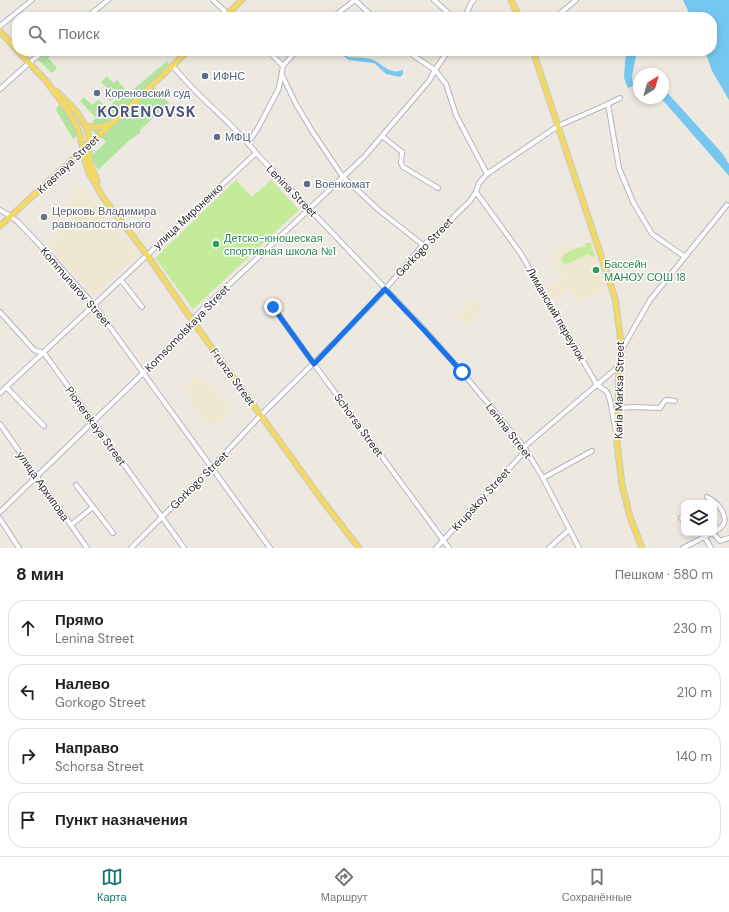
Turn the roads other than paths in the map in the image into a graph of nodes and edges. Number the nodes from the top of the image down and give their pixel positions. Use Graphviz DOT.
graph roads {
  1 [pos="32,0"];
  2 [pos="108,0"];
  3 [pos="213,0"];
  4 [pos="242,0"];
  5 [pos="355,0"];
  6 [pos="434,0"];
  7 [pos="474,0"];
  8 [pos="511,0"];
  9 [pos="576,0"];
  10 [pos="17,12"];
  11 [pos="93,12"];
  12 [pos="224,12"];
  13 [pos="231,12"];
  14 [pos="339,12"];
  15 [pos="368,12"];
  16 [pos="447,12"];
  17 [pos="467,12"];
  18 [pos="517,12"];
  19 [pos="562,12"];
  20 [pos="12,16"];
  21 [pos="0,26"];
  22 [pos="0,31"];
  23 [pos="12,45"];
  24 [pos="22,56"];
  25 [pos="38,56"];
  26 [pos="183,56"];
  27 [pos="273,56"];
  28 [pos="292,56"];
  29 [pos="414,56"];
  30 [pos="445,56"];
  31 [pos="536,56"];
  32 [pos="29,63"];
  33 [pos="172,66"];
  34 [pos="283,66"];
  35 [pos="435,70"];
  36 [pos="282,75"];
  37 [pos="46,81"];
  38 [pos="0,88"];
  39 [pos="620,98"];
  40 [pos="608,104"];
  41 [pos="110,125"];
  42 [pos="86,126"];
  43 [pos="558,126"];
  44 [pos="382,136"];
  45 [pos="248,143"];
  46 [pos="88,145"];
  47 [pos="83,150"];
  48 [pos="256,152"];
  49 [pos="487,174"];
  50 [pos="343,177"];
  51 [pos="438,188"];
  52 [pos="476,192"];
  53 [pos="108,204"];
  54 [pos="727,205"];
  55 [pos="309,209"];
  56 [pos="0,210"];
  57 [pos="10,216"];
  58 [pos="0,226"];
  59 [pos="423,245"];
  60 [pos="147,255"];
  61 [pos="685,257"];
  62 [pos="121,280"];
  63 [pos="385,289"];
  64 [pos="275,301"];
  65 [pos="94,305"];
  66 [pos="142,307"];
  67 [pos="0,312"];
  68 [pos="194,323"];
  69 [pos="622,350"];
  70 [pos="44,353"];
  71 [pos="314,364"];
  72 [pos="619,366"];
  73 [pos="144,373"];
  74 [pos="597,385"];
  75 [pos="6,387"];
  76 [pos="0,393"];
  77 [pos="675,401"];
  78 [pos="618,408"];
  79 [pos="261,415"];
  80 [pos="93,421"];
  81 [pos="0,424"];
  82 [pos="44,426"];
  83 [pos="617,443"];
  84 [pos="525,448"];
  85 [pos="592,451"];
  86 [pos="212,467"];
  87 [pos="37,477"];
  88 [pos="542,478"];
  89 [pos="76,485"];
  90 [pos="707,497"];
  91 [pos="713,500"];
  92 [pos="717,503"];
  93 [pos="94,507"];
  94 [pos="0,512"];
  95 [pos="161,518"];
  96 [pos="0,519"];
  97 [pos="71,526"];
  98 [pos="569,530"];
  99 [pos="717,530"];
  100 [pos="113,533"];
  101 [pos="704,536"];
  102 [pos="716,536"];
  103 [pos="729,538"];
  104 [pos="444,540"];
  105 [pos="19,548"];
  106 [pos="87,548"];
  107 [pos="131,548"];
  108 [pos="184,548"];
  109 [pos="270,548"];
  110 [pos="359,548"];
  111 [pos="436,548"];
  112 [pos="449,548"];
  113 [pos="549,548"];
  114 [pos="579,548"];
  115 [pos="642,548"];
  116 [pos="683,548"];
  117 [pos="710,548"];
  1 -- 10 [label="street"];
  2 -- 11 [label="street"];
  3 -- 12 [label="street"];
  4 -- 13 [label="main road"];
  5 -- 14 [label="street"];
  5 -- 15 [label="street"];
  6 -- 16 [label="street"];
  7 -- 17 [label="street"];
  8 -- 18 [label="main road"];
  9 -- 19 [label="street"];
  20 -- 21 [label="street"];
  22 -- 23 [label="main road, Frunze Street"];
  24 -- 32 [label="main road, Frunze Street"];
  25 -- 32 [label="street"];
  26 -- 33 [label="main road, Krasnaya Street"];
  27 -- 34 [label="street"];
  28 -- 34 [label="street"];
  29 -- 35 [label="street"];
  30 -- 35 [label="street, Komsomolskaya Street"];
  31 -- 43 [label="main road, Karla Marksa Street"];
  32 -- 37 [label="main road, Frunze Street"];
  32 -- 38 [label="street"];
  33 -- 41 [label="main road, Krasnaya Street"];
  33 -- 45 [label="street, Lenina Street"];
  34 -- 36 [label="street"];
  35 -- 44 [label="street, Komsomolskaya Street"];
  35 -- 49 [label="street"];
  36 -- 45 [label="street"];
  36 -- 50 [label="street"];
  37 -- 42 [label="main road, Frunze Street"];
  37 -- 47 [label="main road, Frunze Street"];
  39 -- 40 [label="street, Gorkogo Street"];
  40 -- 43 [label="street, Gorkogo Street"];
  40 -- 61 [label="street"];
  41 -- 42 [label="main road"];
  41 -- 46 [label="main road, Krasnaya Street"];
  42 -- 46 [label="main road, Frunze Street"];
  43 -- 49 [label="street, Gorkogo Street"];
  43 -- 69 [label="main road, Karla Marksa Street"];
  44 -- 50 [label="street, Komsomolskaya Street"];
  44 -- 51 [label="street"];
  45 -- 48 [label="street, Lenina Street"];
  46 -- 47 [label="main road, Krasnaya Street"];
  46 -- 53 [label="main road, Frunze Street"];
  47 -- 53 [label="main road, Frunze Street"];
  47 -- 57 [label="main road, Krasnaya Street"];
  48 -- 55 [label="street, Lenina Street"];
  48 -- 60 [label="street, улица Мироненко"];
  49 -- 52 [label="street, Gorkogo Street"];
  50 -- 55 [label="street, Komsomolskaya Street"];
  50 -- 59 [label="street"];
  52 -- 59 [label="street, Gorkogo Street"];
  52 -- 74 [label="street, Лиманский переулок"];
  53 -- 60 [label="main road, Frunze Street"];
  54 -- 61 [label="street"];
  55 -- 63 [label="street, Lenina Street"];
  55 -- 68 [label="street, Komsomolskaya Street"];
  56 -- 57 [label="street, Kommunarov Street"];
  57 -- 58 [label="main road, Krasnaya Street"];
  57 -- 65 [label="street, Kommunarov Street"];
  59 -- 63 [label="street, Gorkogo Street"];
  60 -- 62 [label="street, улица Мироненко"];
  60 -- 68 [label="main road, Frunze Street"];
  61 -- 69 [label="street"];
  62 -- 65 [label="street, улица Мироненко"];
  62 -- 66 [label="street"];
  63 -- 71 [label="street, Gorkogo Street"];
  63 -- 84 [label="street, Lenina Street"];
  64 -- 71 [label="street, Schorsa Street"];
  65 -- 70 [label="street, улица Мироненко"];
  65 -- 73 [label="street, Kommunarov Street"];
  67 -- 70 [label="street, Pionerskaya Street"];
  68 -- 73 [label="street, Komsomolskaya Street"];
  68 -- 79 [label="main road, Frunze Street"];
  69 -- 72 [label="main road, Karla Marksa Street"];
  70 -- 75 [label="street, улица Мироненко"];
  70 -- 80 [label="street, Pionerskaya Street"];
  71 -- 79 [label="street, Gorkogo Street"];
  71 -- 104 [label="street, Schorsa Street"];
  72 -- 74 [label="street, Krupskoy Street"];
  72 -- 78 [label="main road, Karla Marksa Street"];
  73 -- 80 [label="street, Komsomolskaya Street"];
  73 -- 86 [label="street, Kommunarov Street"];
  74 -- 83 [label="street, Лиманский переулок"];
  74 -- 84 [label="street, Krupskoy Street"];
  75 -- 76 [label="street, улица Мироненко"];
  75 -- 82 [label="street"];
  77 -- 78 [label="street"];
  78 -- 83 [label="main road, Karla Marksa Street"];
  79 -- 86 [label="street, Gorkogo Street"];
  79 -- 110 [label="main road, Frunze Street"];
  80 -- 87 [label="street, Komsomolskaya Street"];
  80 -- 95 [label="street, Pionerskaya Street"];
  81 -- 87 [label="street, улица Архипова"];
  83 -- 115 [label="main road, Karla Marksa Street"];
  84 -- 88 [label="street, Lenina Street"];
  84 -- 104 [label="street, Krupskoy Street"];
  85 -- 88 [label="street"];
  86 -- 95 [label="street, Gorkogo Street"];
  86 -- 109 [label="street, Kommunarov Street"];
  87 -- 94 [label="street, Komsomolskaya Street"];
  87 -- 97 [label="street, улица Архипова"];
  88 -- 98 [label="street, Lenina Street"];
  89 -- 93 [label="street"];
  90 -- 91 [label="street"];
  92 -- 99 [label="street"];
  93 -- 97 [label="street"];
  93 -- 100 [label="street"];
  95 -- 107 [label="street, Gorkogo Street"];
  95 -- 108 [label="street, Pionerskaya Street"];
  96 -- 105 [label="street"];
  97 -- 106 [label="street, улица Архипова"];
  98 -- 113 [label="street"];
  98 -- 114 [label="street, Lenina Street"];
  101 -- 116 [label="street"];
  101 -- 117 [label="street"];
  102 -- 103 [label="street"];
  104 -- 111 [label="street, Krupskoy Street"];
  104 -- 112 [label="street, Schorsa Street"];
}
